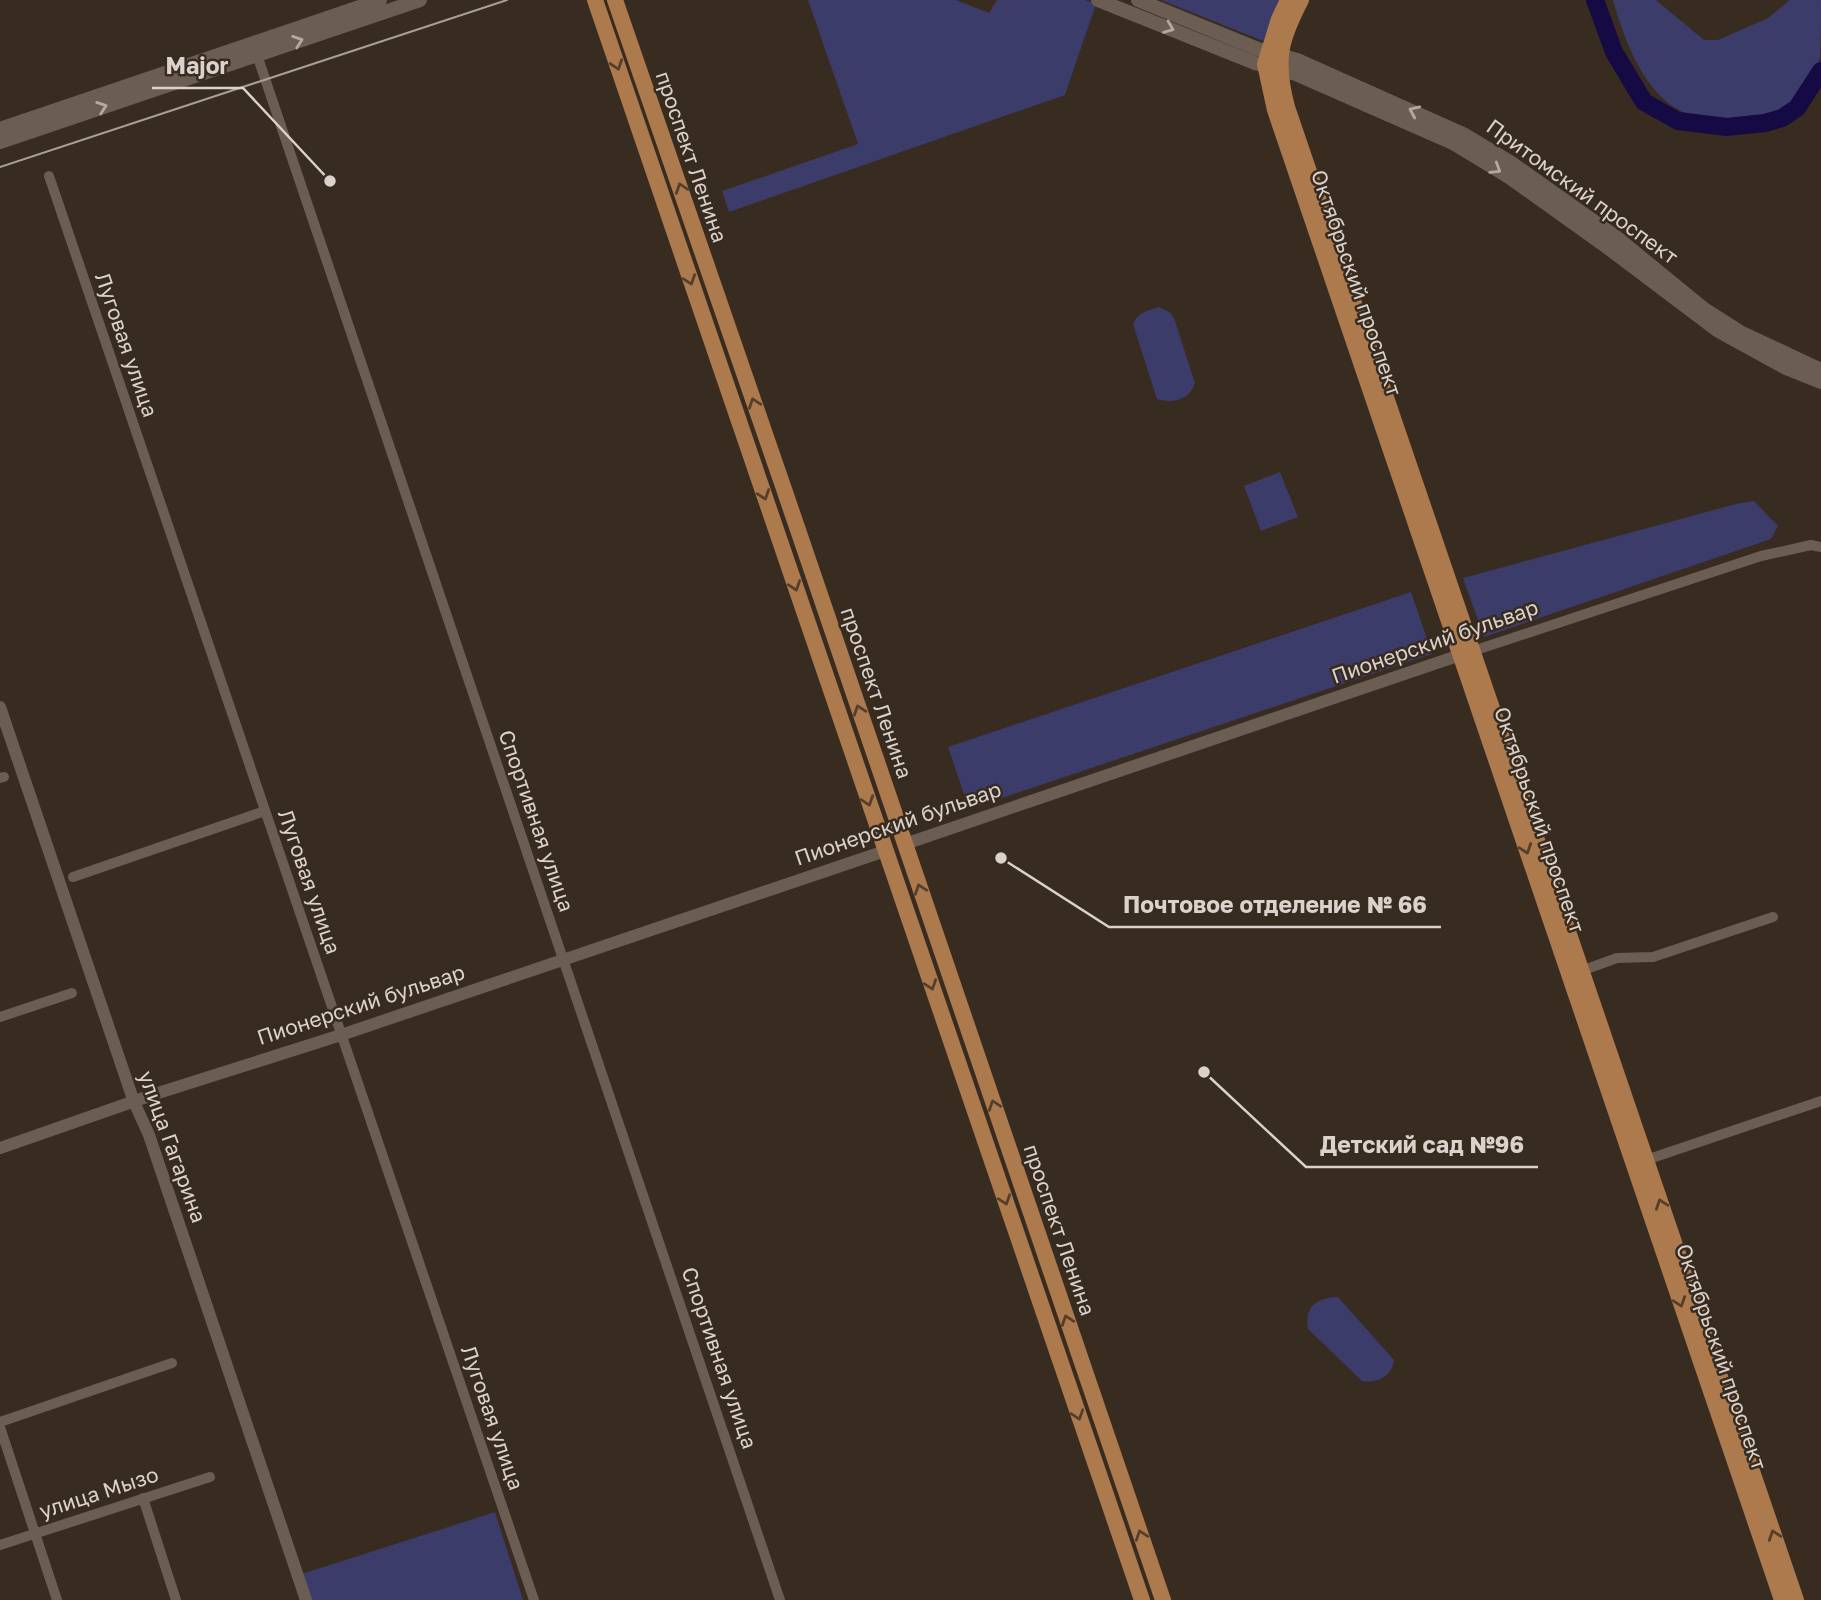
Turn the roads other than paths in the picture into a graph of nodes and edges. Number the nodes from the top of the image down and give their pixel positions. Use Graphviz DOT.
graph roads {
  1 [pos="380,0"];
  2 [pos="420,0"];
  3 [pos="595,0"];
  4 [pos="615,0"];
  5 [pos="1098,0"];
  6 [pos="1138,0"];
  7 [pos="1288,0"];
  8 [pos="1301,0"];
  9 [pos="255,49"];
  10 [pos="1273,60"];
  11 [pos="35,123"];
  12 [pos="0,129"];
  13 [pos="0,142"];
  14 [pos="49,176"];
  15 [pos="1821,370"];
  16 [pos="1821,382"];
  17 [pos="1816,546"];
  18 [pos="1466,653"];
  19 [pos="0,707"];
  20 [pos="265,811"];
  21 [pos="905,844"];
  22 [pos="885,851"];
  23 [pos="73,877"];
  24 [pos="1773,917"];
  25 [pos="563,960"];
  26 [pos="1581,971"];
  27 [pos="72,993"];
  28 [pos="0,1017"];
  29 [pos="341,1035"];
  30 [pos="1821,1101"];
  31 [pos="134,1102"];
  32 [pos="0,1148"];
  33 [pos="1640,1162"];
  34 [pos="172,1363"];
  35 [pos="1089,1382"];
  36 [pos="1070,1391"];
  37 [pos="0,1424"];
  38 [pos="210,1477"];
  39 [pos="142,1498"];
  40 [pos="35,1534"];
  41 [pos="0,1545"];
  42 [pos="57,1600"];
  43 [pos="176,1600"];
  44 [pos="306,1600"];
  45 [pos="534,1600"];
  46 [pos="780,1600"];
  47 [pos="1142,1600"];
  48 [pos="1163,1600"];
  49 [pos="1782,1600"];
  50 [pos="1796,1600"];
  1 -- 9 [label="main road"];
  9 -- 2 [label="main road, one-way"];
  3 -- 22 [label="main road, проспект Ленина, one-way"];
  21 -- 4 [label="main road, проспект Ленина, one-way"];
  5 -- 10 [label="main road, one-way"];
  6 -- 10 [label="main road"];
  7 -- 10 [label="main road"];
  8 -- 10 [label="main road"];
  9 -- 11 [label="main road"];
  9 -- 25 [label="street, Спортивная улица"];
  15 -- 10 [label="main road, Притомский проспект, one-way"];
  10 -- 16 [label="main road, Притомский проспект, one-way"];
  10 -- 18 [label="main road, Октябрьский проспект"];
  11 -- 12 [label="main road"];
  11 -- 13 [label="main road"];
  14 -- 20 [label="street, Луговая улица"];
  17 -- 18 [label="street, Пионерский бульвар"];
  18 -- 21 [label="street, Пионерский бульвар"];
  18 -- 26 [label="main road, Октябрьский проспект"];
  18 -- 33 [label="main road, Октябрьский проспект, one-way"];
  19 -- 31 [label="street, улица Гагарина"];
  20 -- 23 [label="street"];
  20 -- 29 [label="street, Луговая улица"];
  21 -- 22 [label="main road, Пионерский бульвар"];
  35 -- 21 [label="main road, проспект Ленина, one-way"];
  22 -- 25 [label="street, Пионерский бульвар"];
  22 -- 36 [label="main road, проспект Ленина, one-way"];
  24 -- 26 [label="street"];
  25 -- 29 [label="street, Пионерский бульвар"];
  25 -- 46 [label="street, Спортивная улица"];
  26 -- 33 [label="main road, Октябрьский проспект"];
  27 -- 28 [label="street"];
  29 -- 31 [label="street, Пионерский бульвар"];
  29 -- 45 [label="street, Луговая улица"];
  30 -- 33 [label="street"];
  31 -- 32 [label="street, Пионерский бульвар"];
  31 -- 44 [label="street, улица Гагарина"];
  33 -- 49 [label="main road, Октябрьский проспект, one-way"];
  50 -- 33 [label="main road, Октябрьский проспект, one-way"];
  34 -- 37 [label="street"];
  35 -- 36 [label="main road"];
  48 -- 35 [label="main road, проспект Ленина, one-way"];
  36 -- 47 [label="main road, проспект Ленина, one-way"];
  37 -- 40 [label="street"];
  38 -- 39 [label="street, улица Мызо"];
  39 -- 40 [label="street, улица Мызо"];
  39 -- 43 [label="street"];
  40 -- 41 [label="street, улица Мызо"];
  40 -- 42 [label="street"];
}
